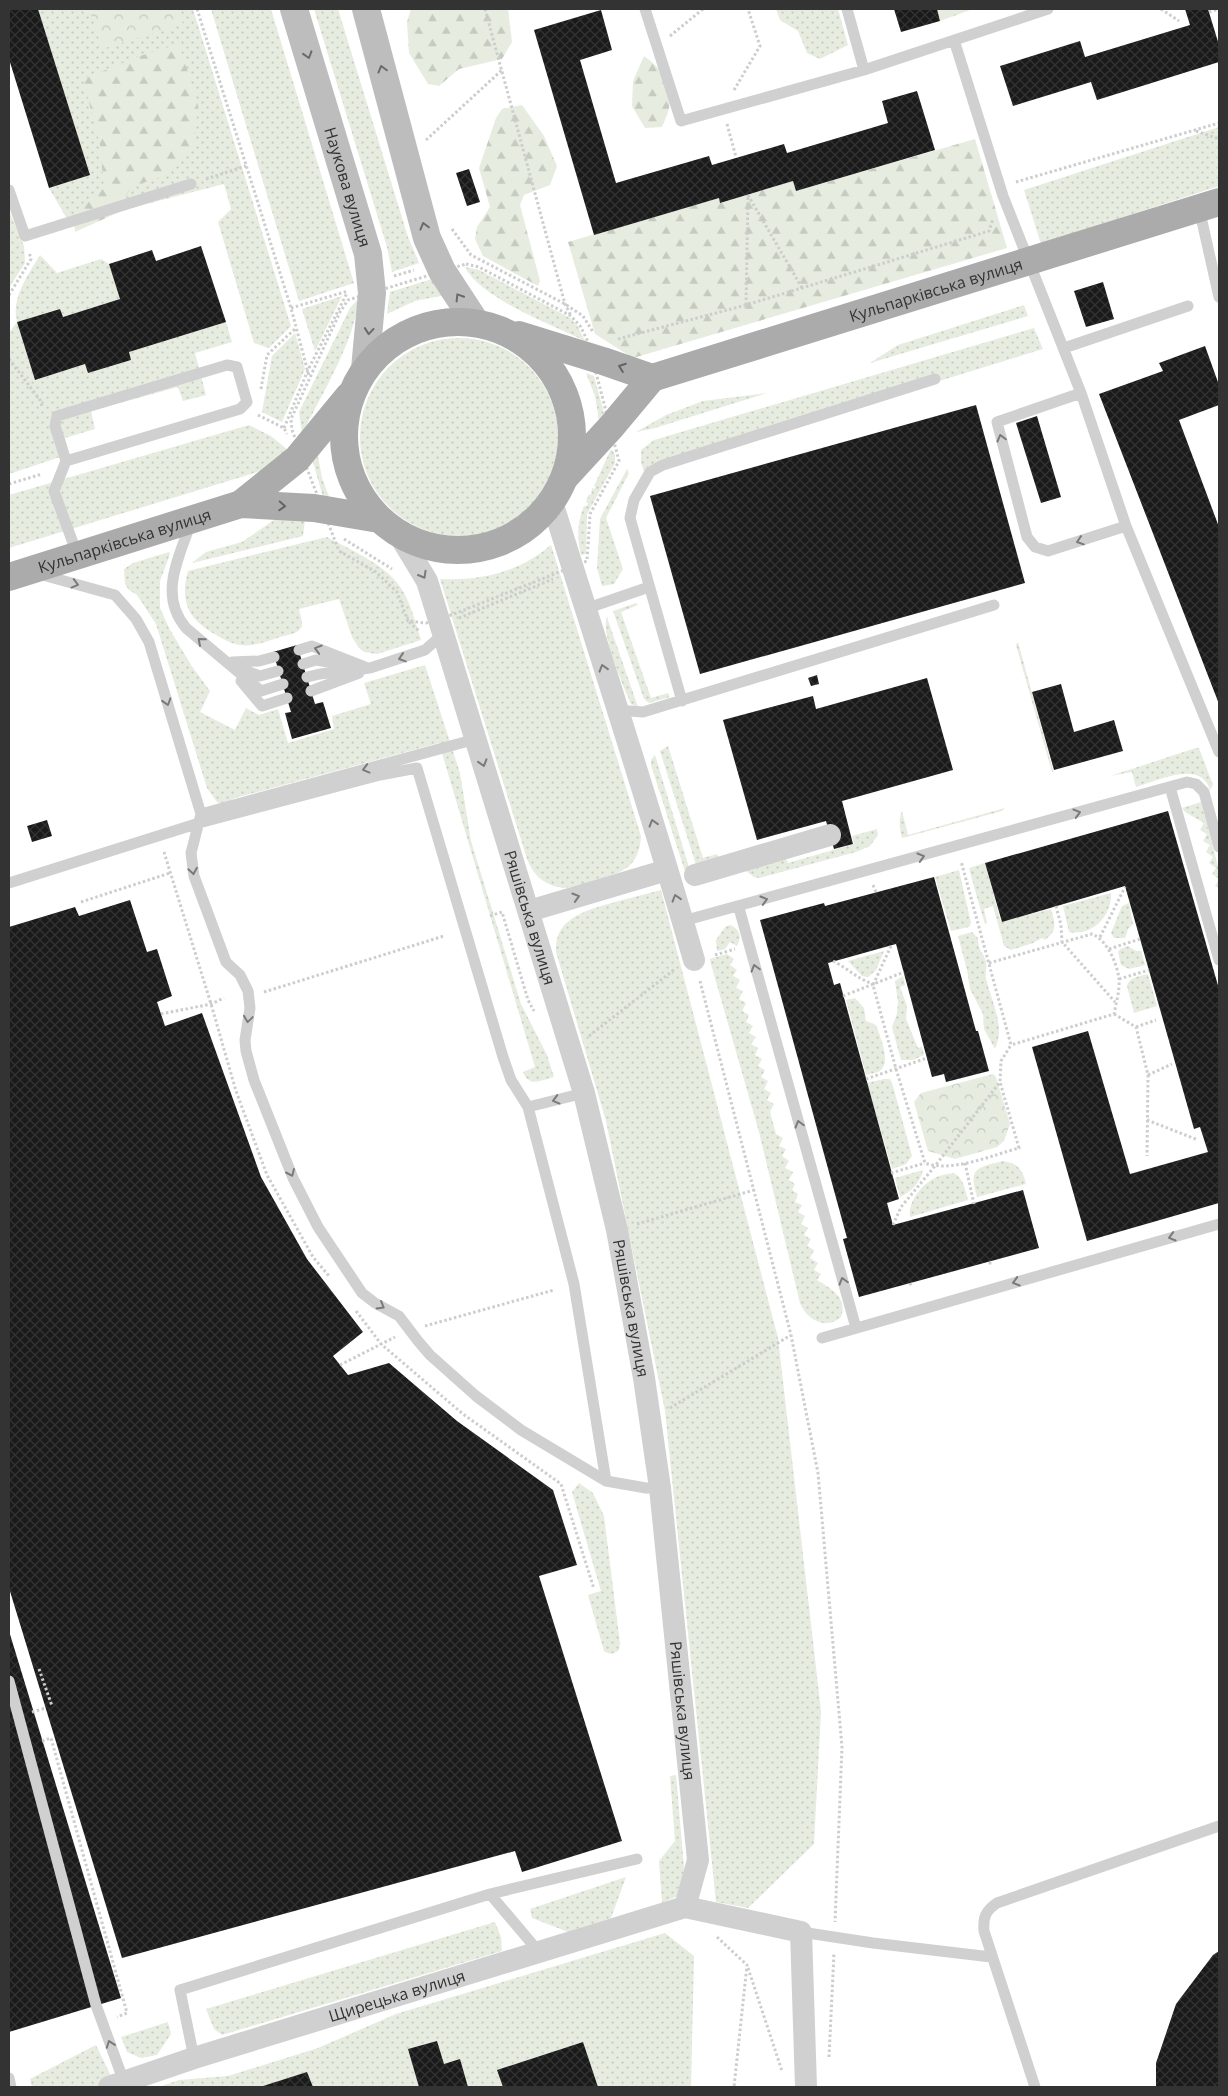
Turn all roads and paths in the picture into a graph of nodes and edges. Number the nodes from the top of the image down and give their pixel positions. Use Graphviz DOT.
graph roads {
  1 [pos="197,9"];
  2 [pos="294,9"];
  3 [pos="485,9"];
  4 [pos="645,9"];
  5 [pos="703,9"];
  6 [pos="748,9"];
  7 [pos="847,9"];
  8 [pos="1048,9"];
  9 [pos="1161,9"];
  10 [pos="1219,9"];
  11 [pos="1209,12"];
  12 [pos="372,19"];
  13 [pos="1179,21"];
  14 [pos="954,40"];
  15 [pos="656,48"];
  16 [pos="502,70"];
  17 [pos="864,70"];
  18 [pos="722,109"];
  19 [pos="1219,123"];
  20 [pos="1195,131"];
  21 [pos="1219,139"];
  22 [pos="420,145"];
  23 [pos="736,158"];
  24 [pos="246,166"];
  25 [pos="192,184"];
  26 [pos="9,190"];
  27 [pos="1003,196"];
  28 [pos="1209,205"];
  29 [pos="450,226"];
  30 [pos="24,236"];
  31 [pos="1030,261"];
  32 [pos="432,269"];
  33 [pos="379,286"];
  34 [pos="802,288"];
  35 [pos="9,295"];
  36 [pos="1219,297"];
  37 [pos="565,304"];
  38 [pos="746,305"];
  39 [pos="1188,306"];
  40 [pos="291,308"];
  41 [pos="571,316"];
  42 [pos="488,327"];
  43 [pos="296,328"];
  44 [pos="617,340"];
  45 [pos="592,346"];
  46 [pos="1064,348"];
  47 [pos="308,370"];
  48 [pos="310,378"];
  49 [pos="652,378"];
  50 [pos="935,379"];
  51 [pos="359,380"];
  52 [pos="1081,393"];
  53 [pos="260,398"];
  54 [pos="258,406"];
  55 [pos="284,428"];
  56 [pos="288,435"];
  57 [pos="614,436"];
  58 [pos="297,440"];
  59 [pos="66,461"];
  60 [pos="565,477"];
  61 [pos="552,502"];
  62 [pos="241,504"];
  63 [pos="192,518"];
  64 [pos="389,526"];
  65 [pos="1126,526"];
  66 [pos="77,554"];
  67 [pos="583,563"];
  68 [pos="395,572"];
  69 [pos="557,572"];
  70 [pos="18,574"];
  71 [pos="559,577"];
  72 [pos="649,587"];
  73 [pos="994,606"];
  74 [pos="584,608"];
  75 [pos="454,614"];
  76 [pos="418,615"];
  77 [pos="420,622"];
  78 [pos="437,628"];
  79 [pos="299,650"];
  80 [pos="274,656"];
  81 [pos="226,662"];
  82 [pos="303,664"];
  83 [pos="370,668"];
  84 [pos="278,670"];
  85 [pos="307,678"];
  86 [pos="283,684"];
  87 [pos="312,691"];
  88 [pos="287,698"];
  89 [pos="682,701"];
  90 [pos="616,710"];
  91 [pos="476,739"];
  92 [pos="1219,752"];
  93 [pos="415,762"];
  94 [pos="1170,787"];
  95 [pos="200,818"];
  96 [pos="830,835"];
  97 [pos="1219,847"];
  98 [pos="948,849"];
  99 [pos="164,852"];
  100 [pos="667,870"];
  101 [pos="170,873"];
  102 [pos="695,875"];
  103 [pos="9,883"];
  104 [pos="873,885"];
  105 [pos="1125,887"];
  106 [pos="876,892"];
  107 [pos="80,902"];
  108 [pos="1056,906"];
  109 [pos="739,908"];
  110 [pos="529,911"];
  111 [pos="502,912"];
  112 [pos="490,916"];
  113 [pos="683,921"];
  114 [pos="444,936"];
  115 [pos="1100,937"];
  116 [pos="1140,939"];
  117 [pos="1062,942"];
  118 [pos="891,946"];
  119 [pos="1109,949"];
  120 [pos="726,952"];
  121 [pos="719,953"];
  122 [pos="1219,960"];
  123 [pos="833,961"];
  124 [pos="689,962"];
  125 [pos="989,963"];
  126 [pos="1149,970"];
  127 [pos="904,972"];
  128 [pos="1119,979"];
  129 [pos="873,985"];
  130 [pos="263,992"];
  131 [pos="843,996"];
  132 [pos="224,998"];
  133 [pos="1116,1003"];
  134 [pos="211,1004"];
  135 [pos="161,1014"];
  136 [pos="1114,1014"];
  137 [pos="1156,1020"];
  138 [pos="1136,1027"];
  139 [pos="582,1041"];
  140 [pos="1011,1045"];
  141 [pos="927,1058"];
  142 [pos="1172,1064"];
  143 [pos="896,1069"];
  144 [pos="1148,1075"];
  145 [pos="866,1078"];
  146 [pos="1000,1082"];
  147 [pos="584,1093"];
  148 [pos="528,1107"];
  149 [pos="1147,1120"];
  150 [pos="1198,1140"];
  151 [pos="1147,1156"];
  152 [pos="926,1163"];
  153 [pos="965,1163"];
  154 [pos="935,1166"];
  155 [pos="892,1173"];
  156 [pos="754,1190"];
  157 [pos="974,1204"];
  158 [pos="1219,1224"];
  159 [pos="893,1225"];
  160 [pos="617,1230"];
  161 [pos="554,1290"];
  162 [pos="420,1327"];
  163 [pos="856,1328"];
  164 [pos="401,1333"];
  165 [pos="791,1335"];
  166 [pos="822,1338"];
  167 [pos="340,1364"];
  168 [pos="665,1411"];
  169 [pos="606,1481"];
  170 [pos="660,1488"];
  171 [pos="592,1581"];
  172 [pos="594,1588"];
  173 [pos="39,1669"];
  174 [pos="9,1681"];
  175 [pos="52,1706"];
  176 [pos="46,1708"];
  177 [pos="28,1713"];
  178 [pos="36,1743"];
  179 [pos="1219,1826"];
  180 [pos="637,1859"];
  181 [pos="490,1894"];
  182 [pos="685,1907"];
  183 [pos="801,1932"];
  184 [pos="712,1933"];
  185 [pos="835,1938"];
  186 [pos="540,1952"];
  187 [pos="991,1956"];
  188 [pos="746,1965"];
  189 [pos="102,2023"];
  190 [pos="829,2057"];
  191 [pos="194,2058"];
  192 [pos="9,2078"];
  193 [pos="784,2078"];
  194 [pos="117,2085"];
  195 [pos="11,2087"];
  196 [pos="734,2087"];
  197 [pos="806,2087"];
  198 [pos="1035,2087"];
  1 -- 24 [label="path"];
  2 -- 33 [label="main road, Наукова вулиця, one-way"];
  3 -- 16 [label="path"];
  4 -- 15 [label="lane"];
  5 -- 15 [label="path"];
  6 -- 18 [label="path"];
  7 -- 17 [label="lane"];
  8 -- 14 [label="lane"];
  9 -- 13 [label="path"];
  10 -- 11 [label="path"];
  32 -- 12 [label="main road, one-way"];
  14 -- 17 [label="lane"];
  14 -- 27 [label="lane"];
  15 -- 18 [label="lane"];
  16 -- 22 [label="path"];
  16 -- 37 [label="path"];
  17 -- 18 [label="lane"];
  18 -- 23 [label="path"];
  19 -- 20 [label="path"];
  20 -- 21 [label="path"];
  20 -- 27 [label="path"];
  24 -- 25 [label="path"];
  24 -- 40 [label="path"];
  25 -- 30 [label="lane"];
  26 -- 30 [label="lane"];
  27 -- 31 [label="lane"];
  27 -- 34 [label="path"];
  28 -- 31 [label="main road, Кульпарківська вулиця"];
  28 -- 36 [label="lane"];
  29 -- 37 [label="path"];
  30 -- 35 [label="path"];
  31 -- 46 [label="lane"];
  31 -- 49 [label="main road, Кульпарківська вулиця"];
  32 -- 33 [label="path"];
  32 -- 33 [label="path"];
  32 -- 41 [label="path"];
  42 -- 32 [label="main road, one-way"];
  33 -- 48 [label="path"];
  33 -- 51 [label="main road, Наукова вулиця, one-way"];
  34 -- 38 [label="path"];
  34 -- 38 [label="path"];
  37 -- 41 [label="path"];
  37 -- 45 [label="path"];
  38 -- 44 [label="path"];
  39 -- 46 [label="lane"];
  40 -- 43 [label="path"];
  40 -- 47 [label="path"];
  41 -- 45 [label="path"];
  42 -- 45 [label="main road"];
  42 -- 51 [label="main road, Кульпарківська вулиця"];
  42 -- 60 [label="main road"];
  43 -- 47 [label="path"];
  43 -- 53 [label="path"];
  49 -- 45 [label="main road, one-way"];
  45 -- 57 [label="path"];
  46 -- 52 [label="lane"];
  47 -- 48 [label="path"];
  47 -- 55 [label="path"];
  48 -- 58 [label="path"];
  49 -- 57 [label="main road"];
  50 -- 72 [label="lane"];
  51 -- 62 [label="main road, Кульпарківська вулиця"];
  51 -- 64 [label="main road"];
  52 -- 65 [label="lane"];
  65 -- 52 [label="lane, one-way"];
  54 -- 55 [label="path"];
  55 -- 56 [label="path"];
  57 -- 60 [label="main road"];
  57 -- 67 [label="path"];
  59 -- 59 [label="lane"];
  59 -- 66 [label="lane"];
  60 -- 61 [label="main road"];
  61 -- 64 [label="main road"];
  61 -- 74 [label="street"];
  62 -- 63 [label="main road, Кульпарківська вулиця"];
  62 -- 64 [label="main road, Кульпарківська вулиця, one-way"];
  63 -- 66 [label="main road, Кульпарківська вулиця"];
  81 -- 63 [label="lane, one-way"];
  64 -- 78 [label="street, Ряшівська вулиця, one-way"];
  65 -- 92 [label="lane"];
  66 -- 70 [label="main road, Кульпарківська вулиця"];
  68 -- 77 [label="path"];
  69 -- 75 [label="path"];
  70 -- 95 [label="lane, one-way"];
  71 -- 78 [label="path"];
  72 -- 74 [label="lane"];
  72 -- 89 [label="lane"];
  73 -- 89 [label="lane"];
  90 -- 74 [label="street, one-way"];
  76 -- 77 [label="path"];
  77 -- 78 [label="path"];
  77 -- 78 [label="path"];
  78 -- 83 [label="lane, one-way"];
  78 -- 91 [label="street, Ряшівська вулиця"];
  83 -- 79 [label="lane, one-way"];
  80 -- 81 [label="lane"];
  81 -- 84 [label="lane"];
  81 -- 86 [label="lane"];
  81 -- 88 [label="lane"];
  82 -- 83 [label="lane"];
  83 -- 85 [label="lane"];
  83 -- 87 [label="lane"];
  89 -- 90 [label="lane"];
  100 -- 90 [label="street, one-way"];
  91 -- 93 [label="lane"];
  91 -- 110 [label="street, Ряшівська вулиця, one-way"];
  93 -- 95 [label="lane"];
  93 -- 148 [label="lane"];
  94 -- 97 [label="lane"];
  98 -- 94 [label="lane, one-way"];
  94 -- 122 [label="lane"];
  95 -- 103 [label="lane"];
  95 -- 169 [label="lane, one-way"];
  96 -- 102 [label="street"];
  109 -- 98 [label="lane, one-way"];
  98 -- 125 [label="path"];
  99 -- 101 [label="path"];
  110 -- 100 [label="street, one-way"];
  113 -- 100 [label="street, one-way"];
  101 -- 107 [label="path"];
  101 -- 134 [label="path"];
  104 -- 106 [label="path"];
  105 -- 115 [label="path"];
  108 -- 117 [label="path"];
  109 -- 113 [label="lane"];
  163 -- 109 [label="lane, one-way"];
  110 -- 147 [label="street, Ряшівська вулиця"];
  111 -- 112 [label="path"];
  113 -- 124 [label="street"];
  114 -- 130 [label="path"];
  115 -- 117 [label="path"];
  115 -- 119 [label="path"];
  116 -- 119 [label="path"];
  117 -- 125 [label="path"];
  117 -- 133 [label="path"];
  118 -- 129 [label="path"];
  119 -- 128 [label="path"];
  120 -- 121 [label="path"];
  123 -- 129 [label="path"];
  124 -- 139 [label="path"];
  124 -- 156 [label="path"];
  125 -- 140 [label="path"];
  126 -- 128 [label="path"];
  127 -- 129 [label="path"];
  128 -- 133 [label="path"];
  129 -- 131 [label="path"];
  129 -- 143 [label="path"];
  132 -- 134 [label="path"];
  133 -- 136 [label="path"];
  134 -- 135 [label="path"];
  136 -- 138 [label="path"];
  136 -- 140 [label="path"];
  137 -- 138 [label="path"];
  138 -- 144 [label="path"];
  140 -- 146 [label="path"];
  141 -- 143 [label="path"];
  142 -- 144 [label="path"];
  143 -- 145 [label="path"];
  143 -- 152 [label="path"];
  144 -- 149 [label="path"];
  146 -- 153 [label="path"];
  146 -- 154 [label="path"];
  147 -- 148 [label="lane, one-way"];
  147 -- 160 [label="street, Ряшівська вулиця"];
  148 -- 169 [label="lane"];
  149 -- 150 [label="path"];
  149 -- 151 [label="path"];
  152 -- 154 [label="path"];
  152 -- 155 [label="path"];
  153 -- 154 [label="path"];
  153 -- 157 [label="path"];
  154 -- 159 [label="path"];
  156 -- 160 [label="path"];
  156 -- 165 [label="path"];
  158 -- 163 [label="lane, one-way"];
  160 -- 170 [label="street, Ряшівська вулиця"];
  161 -- 162 [label="path"];
  163 -- 166 [label="lane"];
  164 -- 167 [label="path"];
  165 -- 168 [label="path"];
  165 -- 185 [label="path"];
  169 -- 170 [label="lane"];
  170 -- 182 [label="street, Ряшівська вулиця"];
  171 -- 172 [label="path"];
  173 -- 175 [label="path"];
  174 -- 189 [label="lane"];
  176 -- 177 [label="path"];
  178 -- 189 [label="path"];
  179 -- 187 [label="lane"];
  180 -- 181 [label="lane"];
  181 -- 186 [label="lane"];
  181 -- 191 [label="lane"];
  182 -- 183 [label="street"];
  182 -- 186 [label="street, Щирецька вулиця"];
  183 -- 185 [label="lane"];
  183 -- 197 [label="street"];
  184 -- 188 [label="path"];
  185 -- 187 [label="lane"];
  185 -- 190 [label="path"];
  186 -- 191 [label="street, Щирецька вулиця"];
  187 -- 198 [label="lane"];
  188 -- 193 [label="path"];
  188 -- 196 [label="path"];
  194 -- 189 [label="lane, one-way"];
  191 -- 194 [label="street, Щирецька вулиця"];
  192 -- 195 [label="lane"];
}
